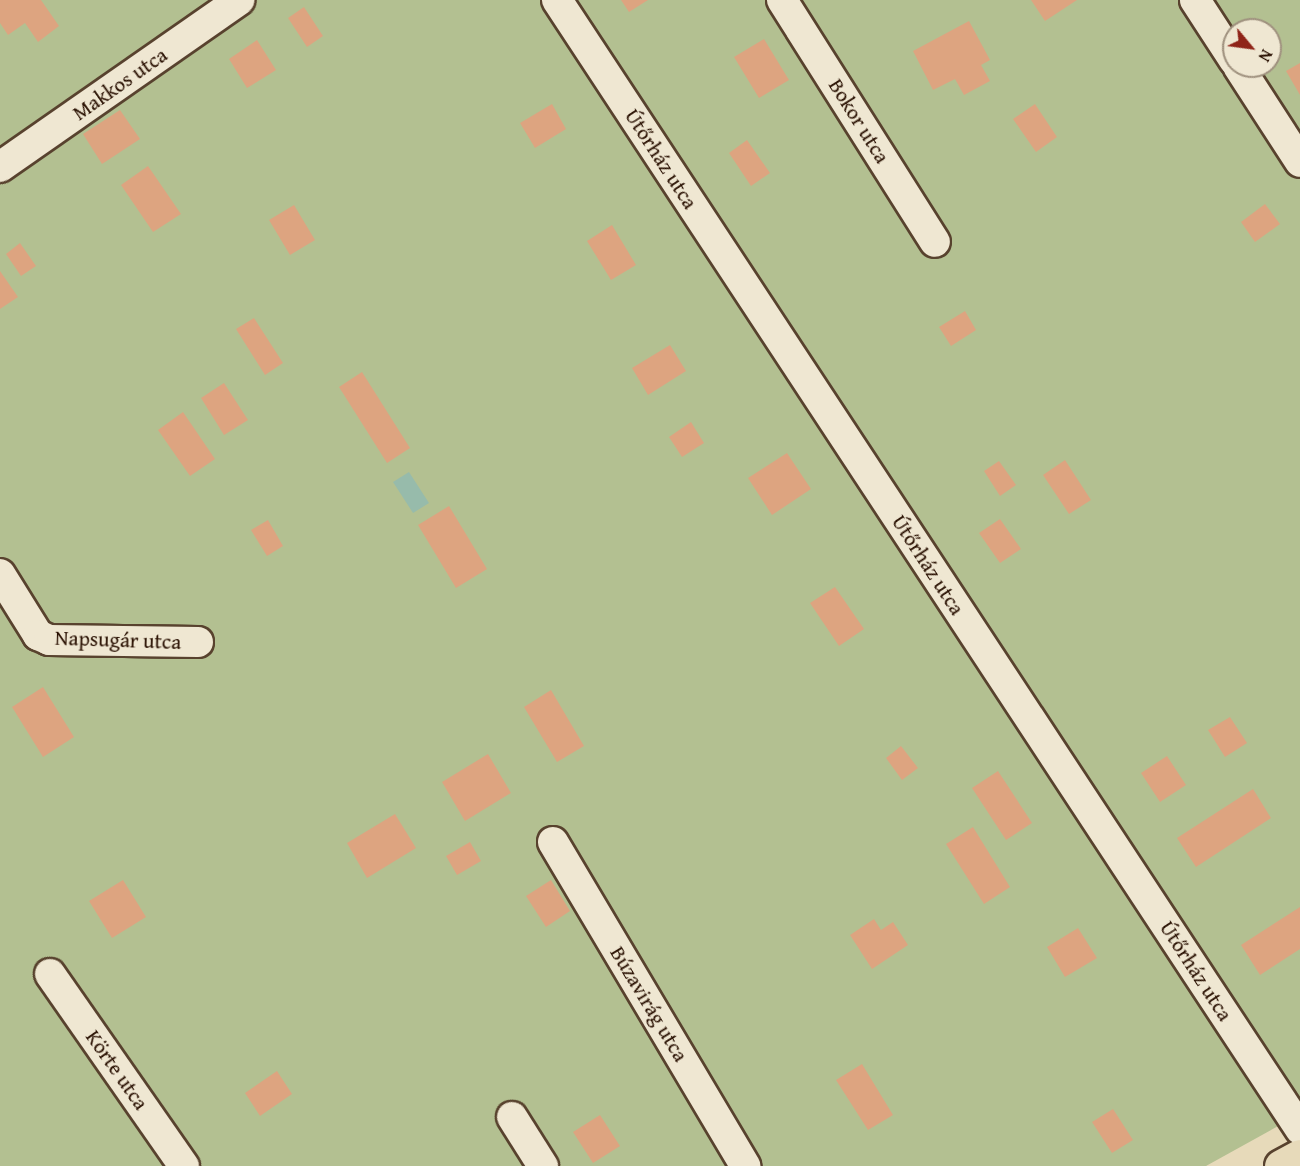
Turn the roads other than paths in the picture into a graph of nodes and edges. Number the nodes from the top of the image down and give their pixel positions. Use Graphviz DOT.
graph roads {
  1 [pos="239,0"];
  2 [pos="556,0"];
  3 [pos="782,0"];
  4 [pos="1195,0"];
  5 [pos="1222,42"];
  6 [pos="1246,78"];
  7 [pos="1300,162"];
  8 [pos="0,167"];
  9 [pos="935,242"];
  10 [pos="0,574"];
  11 [pos="198,642"];
  12 [pos="553,842"];
  13 [pos="50,974"];
  14 [pos="512,1117"];
  15 [pos="1300,1129"];
  16 [pos="1300,1156"];
  17 [pos="184,1166"];
  18 [pos="543,1166"];
  19 [pos="745,1166"];
  20 [pos="1281,1166"];
  1 -- 8 [label="street, Makkos utca"];
  2 -- 15 [label="street, Útőrház utca"];
  3 -- 9 [label="street, Bokor utca"];
  4 -- 5 [label="street"];
  6 -- 7 [label="street"];
  10 -- 11 [label="street, Napsugár utca"];
  12 -- 19 [label="street, Búzavirág utca"];
  13 -- 17 [label="street, Körte utca"];
  14 -- 18 [label="street"];
  16 -- 20 [label="main road"];
}
